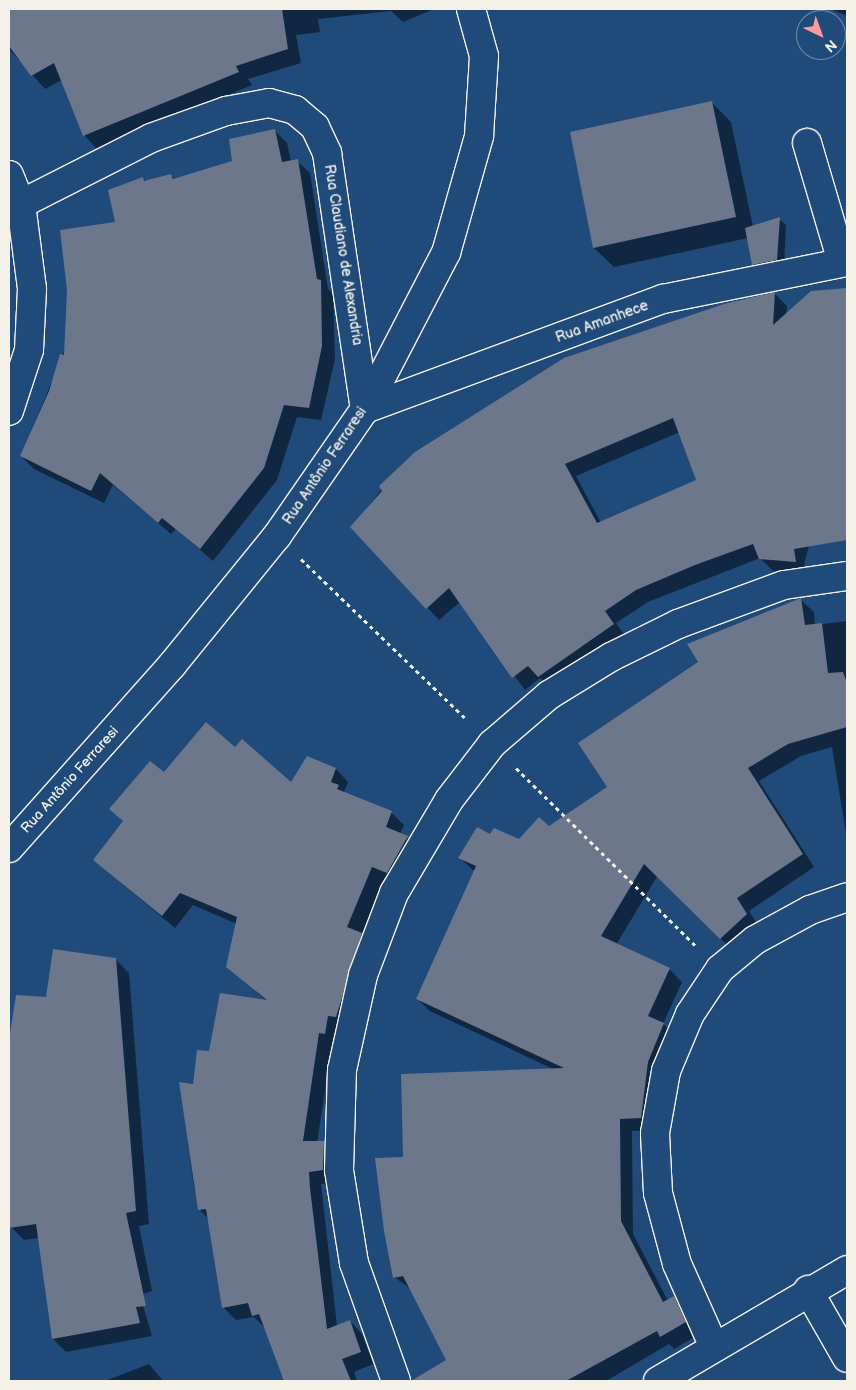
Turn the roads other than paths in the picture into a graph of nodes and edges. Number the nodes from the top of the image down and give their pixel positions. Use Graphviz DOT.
graph roads {
  1 [pos="471,9"];
  2 [pos="807,143"];
  3 [pos="9,175"];
  4 [pos="20,204"];
  5 [pos="845,262"];
  6 [pos="365,409"];
  7 [pos="9,411"];
  8 [pos="847,576"];
  9 [pos="9,848"];
  10 [pos="847,897"];
  11 [pos="847,1270"];
  12 [pos="808,1290"];
  13 [pos="714,1347"];
  14 [pos="847,1358"];
  15 [pos="396,1381"];
  16 [pos="658,1381"];
  1 -- 6 [label="street, Rua Antônio Ferraresi"];
  2 -- 5 [label="street"];
  3 -- 4 [label="street"];
  4 -- 6 [label="street, Rua Claudiano de Alexandria"];
  4 -- 7 [label="street"];
  5 -- 6 [label="street, Rua Amanhece"];
  6 -- 9 [label="street, Rua Antônio Ferraresi"];
  8 -- 15 [label="street"];
  10 -- 13 [label="street"];
  11 -- 12 [label="street"];
  12 -- 13 [label="street"];
  12 -- 14 [label="street"];
  13 -- 16 [label="street"];
}
